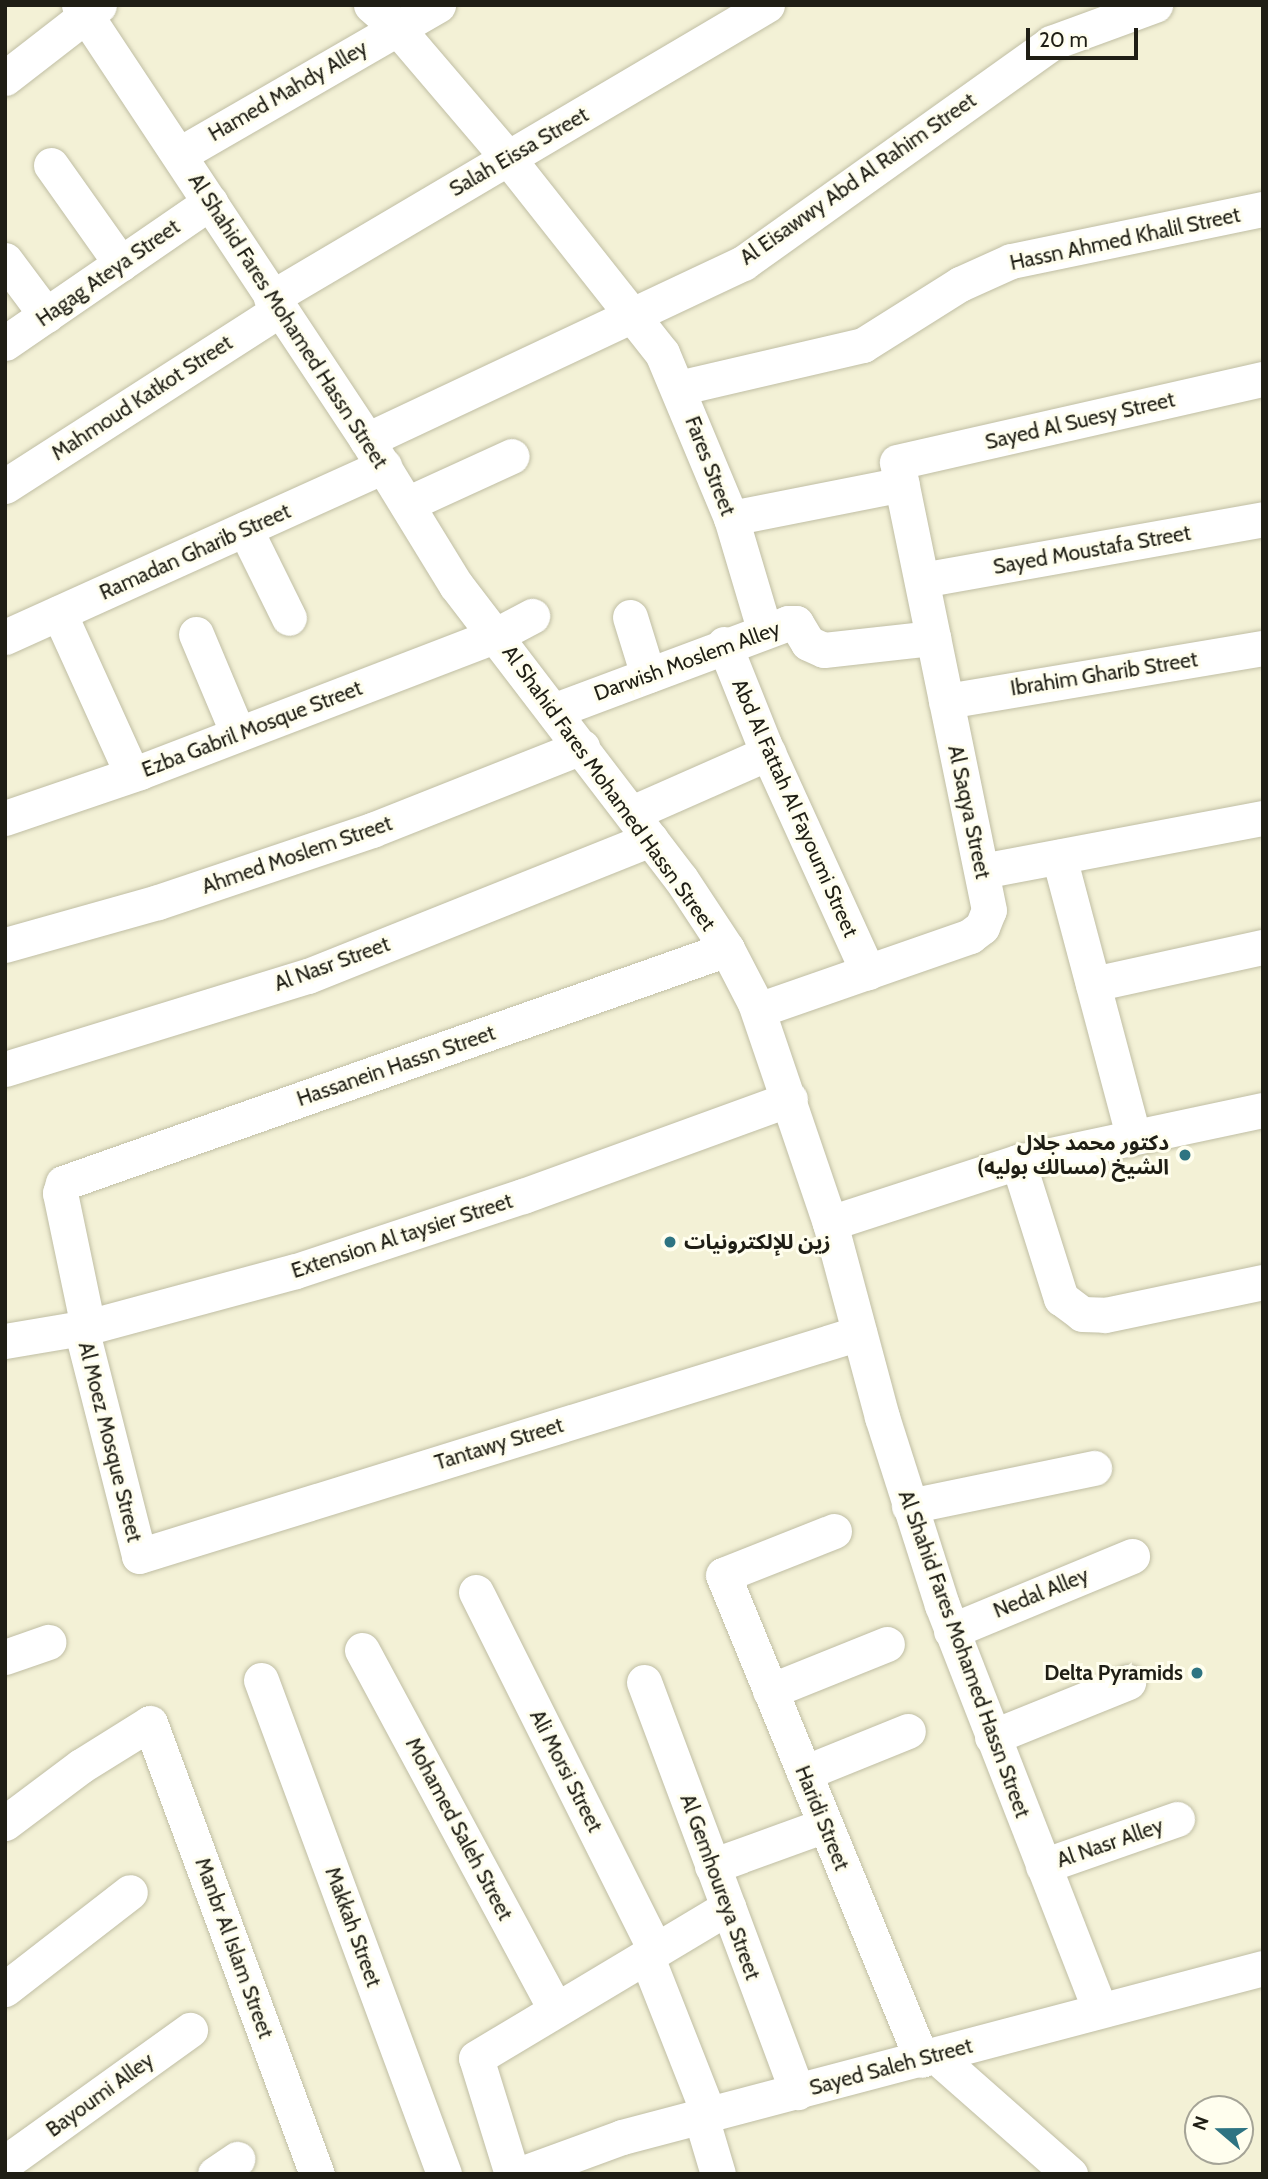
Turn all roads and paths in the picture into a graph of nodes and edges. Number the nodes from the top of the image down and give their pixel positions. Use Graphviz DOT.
graph roads {
  1 [pos="371,5"];
  2 [pos="438,5"];
  3 [pos="767,5"];
  4 [pos="1155,5"];
  5 [pos="88,8"];
  6 [pos="397,28"];
  7 [pos="5,78"];
  8 [pos="180,154"];
  9 [pos="507,156"];
  10 [pos="51,165"];
  11 [pos="210,202"];
  12 [pos="1263,209"];
  13 [pos="5,260"];
  14 [pos="121,264"];
  15 [pos="275,304"];
  16 [pos="635,313"];
  17 [pos="46,315"];
  18 [pos="5,343"];
  19 [pos="1263,379"];
  20 [pos="678,388"];
  21 [pos="376,453"];
  22 [pos="512,456"];
  23 [pos="899,473"];
  24 [pos="5,486"];
  25 [pos="407,504"];
  26 [pos="731,518"];
  27 [pos="1263,519"];
  28 [pos="245,529"];
  29 [pos="922,580"];
  30 [pos="59,613"];
  31 [pos="532,616"];
  32 [pos="629,617"];
  33 [pos="289,618"];
  34 [pos="764,629"];
  35 [pos="196,634"];
  36 [pos="496,635"];
  37 [pos="5,637"];
  38 [pos="933,638"];
  39 [pos="724,645"];
  40 [pos="1263,648"];
  41 [pos="648,675"];
  42 [pos="946,701"];
  43 [pos="554,711"];
  44 [pos="238,734"];
  45 [pos="582,747"];
  46 [pos="768,753"];
  47 [pos="132,774"];
  48 [pos="5,817"];
  49 [pos="1263,818"];
  50 [pos="641,826"];
  51 [pos="1059,857"];
  52 [pos="982,871"];
  53 [pos="5,945"];
  54 [pos="1263,947"];
  55 [pos="727,949"];
  56 [pos="868,972"];
  57 [pos="1093,984"];
  58 [pos="758,1010"];
  59 [pos="5,1069"];
  60 [pos="790,1099"];
  61 [pos="1263,1110"];
  62 [pos="1133,1135"];
  63 [pos="1018,1162"];
  64 [pos="66,1182"];
  65 [pos="830,1223"];
  66 [pos="1263,1282"];
  67 [pos="85,1328"];
  68 [pos="859,1333"];
  69 [pos="5,1342"];
  70 [pos="1094,1468"];
  71 [pos="908,1506"];
  72 [pos="834,1531"];
  73 [pos="139,1556"];
  74 [pos="1132,1556"];
  75 [pos="476,1592"];
  76 [pos="951,1631"];
  77 [pos="48,1642"];
  78 [pos="887,1643"];
  79 [pos="362,1650"];
  80 [pos="5,1657"];
  81 [pos="261,1680"];
  82 [pos="644,1682"];
  83 [pos="1128,1682"];
  84 [pos="770,1691"];
  85 [pos="908,1731"];
  86 [pos="992,1737"];
  87 [pos="804,1773"];
  88 [pos="1177,1819"];
  89 [pos="5,1824"];
  90 [pos="825,1825"];
  91 [pos="712,1866"];
  92 [pos="1043,1866"];
  93 [pos="130,1892"];
  94 [pos="728,1907"];
  95 [pos="651,1952"];
  96 [pos="1263,1968"];
  97 [pos="5,1989"];
  98 [pos="555,2008"];
  99 [pos="1099,2008"];
  100 [pos="190,2030"];
  101 [pos="929,2058"];
  102 [pos="797,2092"];
  103 [pos="705,2116"];
  104 [pos="13,2163"];
  105 [pos="317,2174"];
  106 [pos="444,2174"];
  107 [pos="512,2174"];
  108 [pos="521,2174"];
  109 [pos="718,2174"];
  110 [pos="1070,2174"];
  1 -- 6 [label="street, Fares Street"];
  2 -- 6 [label="street, Hamed Mahdy Alley"];
  3 -- 9 [label="street, Salah Eissa Street"];
  4 -- 16 [label="street, Al Eisawwy Abd Al Rahim Street"];
  5 -- 7 [label="street"];
  5 -- 8 [label="street, Al Shahid Fares Mohamed Hassn Street"];
  6 -- 8 [label="street, Hamed Mahdy Alley"];
  6 -- 9 [label="street, Fares Street"];
  8 -- 11 [label="street, Al Shahid Fares Mohamed Hassn Street"];
  9 -- 15 [label="street, Salah Eissa Street"];
  9 -- 16 [label="street, Fares Street"];
  10 -- 14 [label="street"];
  11 -- 14 [label="street, Hagag Ateya Street"];
  11 -- 15 [label="street, Al Shahid Fares Mohamed Hassn Street"];
  12 -- 20 [label="street, Hassn Ahmed Khalil Street"];
  13 -- 17 [label="street"];
  14 -- 17 [label="street, Hagag Ateya Street"];
  15 -- 21 [label="street, Al Shahid Fares Mohamed Hassn Street"];
  15 -- 24 [label="street, Mahmoud Katkot Street"];
  16 -- 20 [label="street, Fares Street"];
  16 -- 21 [label="street, Al Eisawwy Abd Al Rahim Street"];
  17 -- 18 [label="street, Hagag Ateya Street"];
  19 -- 23 [label="street, Sayed Al Suesy Street"];
  20 -- 26 [label="street, Fares Street"];
  21 -- 25 [label="street, Al Shahid Fares Mohamed Hassn Street"];
  21 -- 28 [label="street, Ramadan Gharib Street"];
  22 -- 25 [label="street"];
  23 -- 26 [label="street, Sayed Al Suesy Street"];
  23 -- 29 [label="street, Al Saqya Street"];
  25 -- 36 [label="street, Al Shahid Fares Mohamed Hassn Street"];
  26 -- 34 [label="street, Fares Street"];
  27 -- 29 [label="street, Sayed Moustafa Street"];
  28 -- 30 [label="street, Ramadan Gharib Street"];
  28 -- 33 [label="street"];
  29 -- 38 [label="street, Al Saqya Street"];
  30 -- 37 [label="street, Ramadan Gharib Street"];
  30 -- 47 [label="street"];
  31 -- 36 [label="street, Ezba Gabril Mosque Street"];
  32 -- 41 [label="street"];
  34 -- 38 [label="street, Darwish Moslem Alley"];
  34 -- 39 [label="street, Darwish Moslem Alley"];
  35 -- 44 [label="street"];
  36 -- 43 [label="street, Al Shahid Fares Mohamed Hassn Street"];
  36 -- 44 [label="street, Ezba Gabril Mosque Street"];
  38 -- 42 [label="street, Al Saqya Street"];
  39 -- 41 [label="street, Darwish Moslem Alley"];
  39 -- 46 [label="street, Abd Al Fattah Al Fayoumi Street"];
  40 -- 42 [label="street, Ibrahim Gharib Street"];
  41 -- 43 [label="street, Darwish Moslem Alley"];
  42 -- 52 [label="street, Al Saqya Street"];
  43 -- 45 [label="street, Al Shahid Fares Mohamed Hassn Street"];
  44 -- 47 [label="street, Ezba Gabril Mosque Street"];
  45 -- 50 [label="street, Al Shahid Fares Mohamed Hassn Street"];
  45 -- 53 [label="street, Ahmed Moslem Street"];
  46 -- 50 [label="street, Al Nasr Street"];
  46 -- 56 [label="street, Abd Al Fattah Al Fayoumi Street"];
  47 -- 48 [label="street, Ezba Gabril Mosque Street"];
  49 -- 51 [label="street"];
  50 -- 55 [label="street, Al Shahid Fares Mohamed Hassn Street"];
  50 -- 59 [label="street, Al Nasr Street"];
  51 -- 52 [label="street"];
  51 -- 57 [label="street"];
  52 -- 56 [label="street, Al Saqya Street"];
  54 -- 57 [label="street"];
  55 -- 58 [label="street, Al Shahid Fares Mohamed Hassn Street"];
  55 -- 64 [label="street, Hassanein Hassn Street"];
  56 -- 58 [label="street, Al Saqya Street"];
  57 -- 62 [label="street"];
  58 -- 60 [label="street, Al Shahid Fares Mohamed Hassn Street"];
  60 -- 65 [label="street, Al Shahid Fares Mohamed Hassn Street"];
  60 -- 67 [label="street, Extension Al taysier Street"];
  61 -- 62 [label="street"];
  62 -- 63 [label="street"];
  63 -- 65 [label="street"];
  63 -- 66 [label="street"];
  64 -- 67 [label="street, Al Moez Mosque Street"];
  65 -- 68 [label="street, Al Shahid Fares Mohamed Hassn Street"];
  67 -- 69 [label="street, Extension Al taysier Street"];
  67 -- 73 [label="street, Al Moez Mosque Street"];
  68 -- 71 [label="street, Al Shahid Fares Mohamed Hassn Street"];
  68 -- 73 [label="street, Tantawy Street"];
  70 -- 71 [label="street"];
  71 -- 76 [label="street, Al Shahid Fares Mohamed Hassn Street"];
  72 -- 84 [label="street, Haridi Street"];
  74 -- 76 [label="street, Nedal Alley"];
  75 -- 95 [label="street, Ali Morsi Street"];
  76 -- 86 [label="street, Al Shahid Fares Mohamed Hassn Street"];
  77 -- 80 [label="street"];
  78 -- 84 [label="street"];
  79 -- 98 [label="street, Mohamed Saleh Street"];
  81 -- 106 [label="street, Makkah Street"];
  82 -- 91 [label="street, Al Gemhoureya Street"];
  83 -- 86 [label="street"];
  84 -- 87 [label="street, Haridi Street"];
  85 -- 87 [label="street"];
  86 -- 92 [label="street, Al Shahid Fares Mohamed Hassn Street"];
  87 -- 90 [label="street, Haridi Street"];
  88 -- 92 [label="street, Al Nasr Alley"];
  89 -- 105 [label="street, Manbr Al Islam Street"];
  90 -- 91 [label="street"];
  90 -- 101 [label="street, Haridi Street"];
  91 -- 94 [label="street, Al Gemhoureya Street"];
  92 -- 99 [label="street, Al Shahid Fares Mohamed Hassn Street"];
  93 -- 97 [label="street"];
  94 -- 95 [label="street"];
  94 -- 102 [label="street, Al Gemhoureya Street"];
  95 -- 98 [label="street"];
  95 -- 103 [label="street, Ali Morsi Street"];
  96 -- 99 [label="street, Sayed Saleh Street"];
  98 -- 107 [label="street"];
  99 -- 101 [label="street, Sayed Saleh Street"];
  100 -- 104 [label="street, Bayoumi Alley"];
  101 -- 102 [label="street, Sayed Saleh Street"];
  101 -- 110 [label="street"];
  102 -- 103 [label="street, Sayed Saleh Street"];
  103 -- 108 [label="street, Sayed Saleh Street"];
  103 -- 109 [label="street, Ali Morsi Street"];
}
